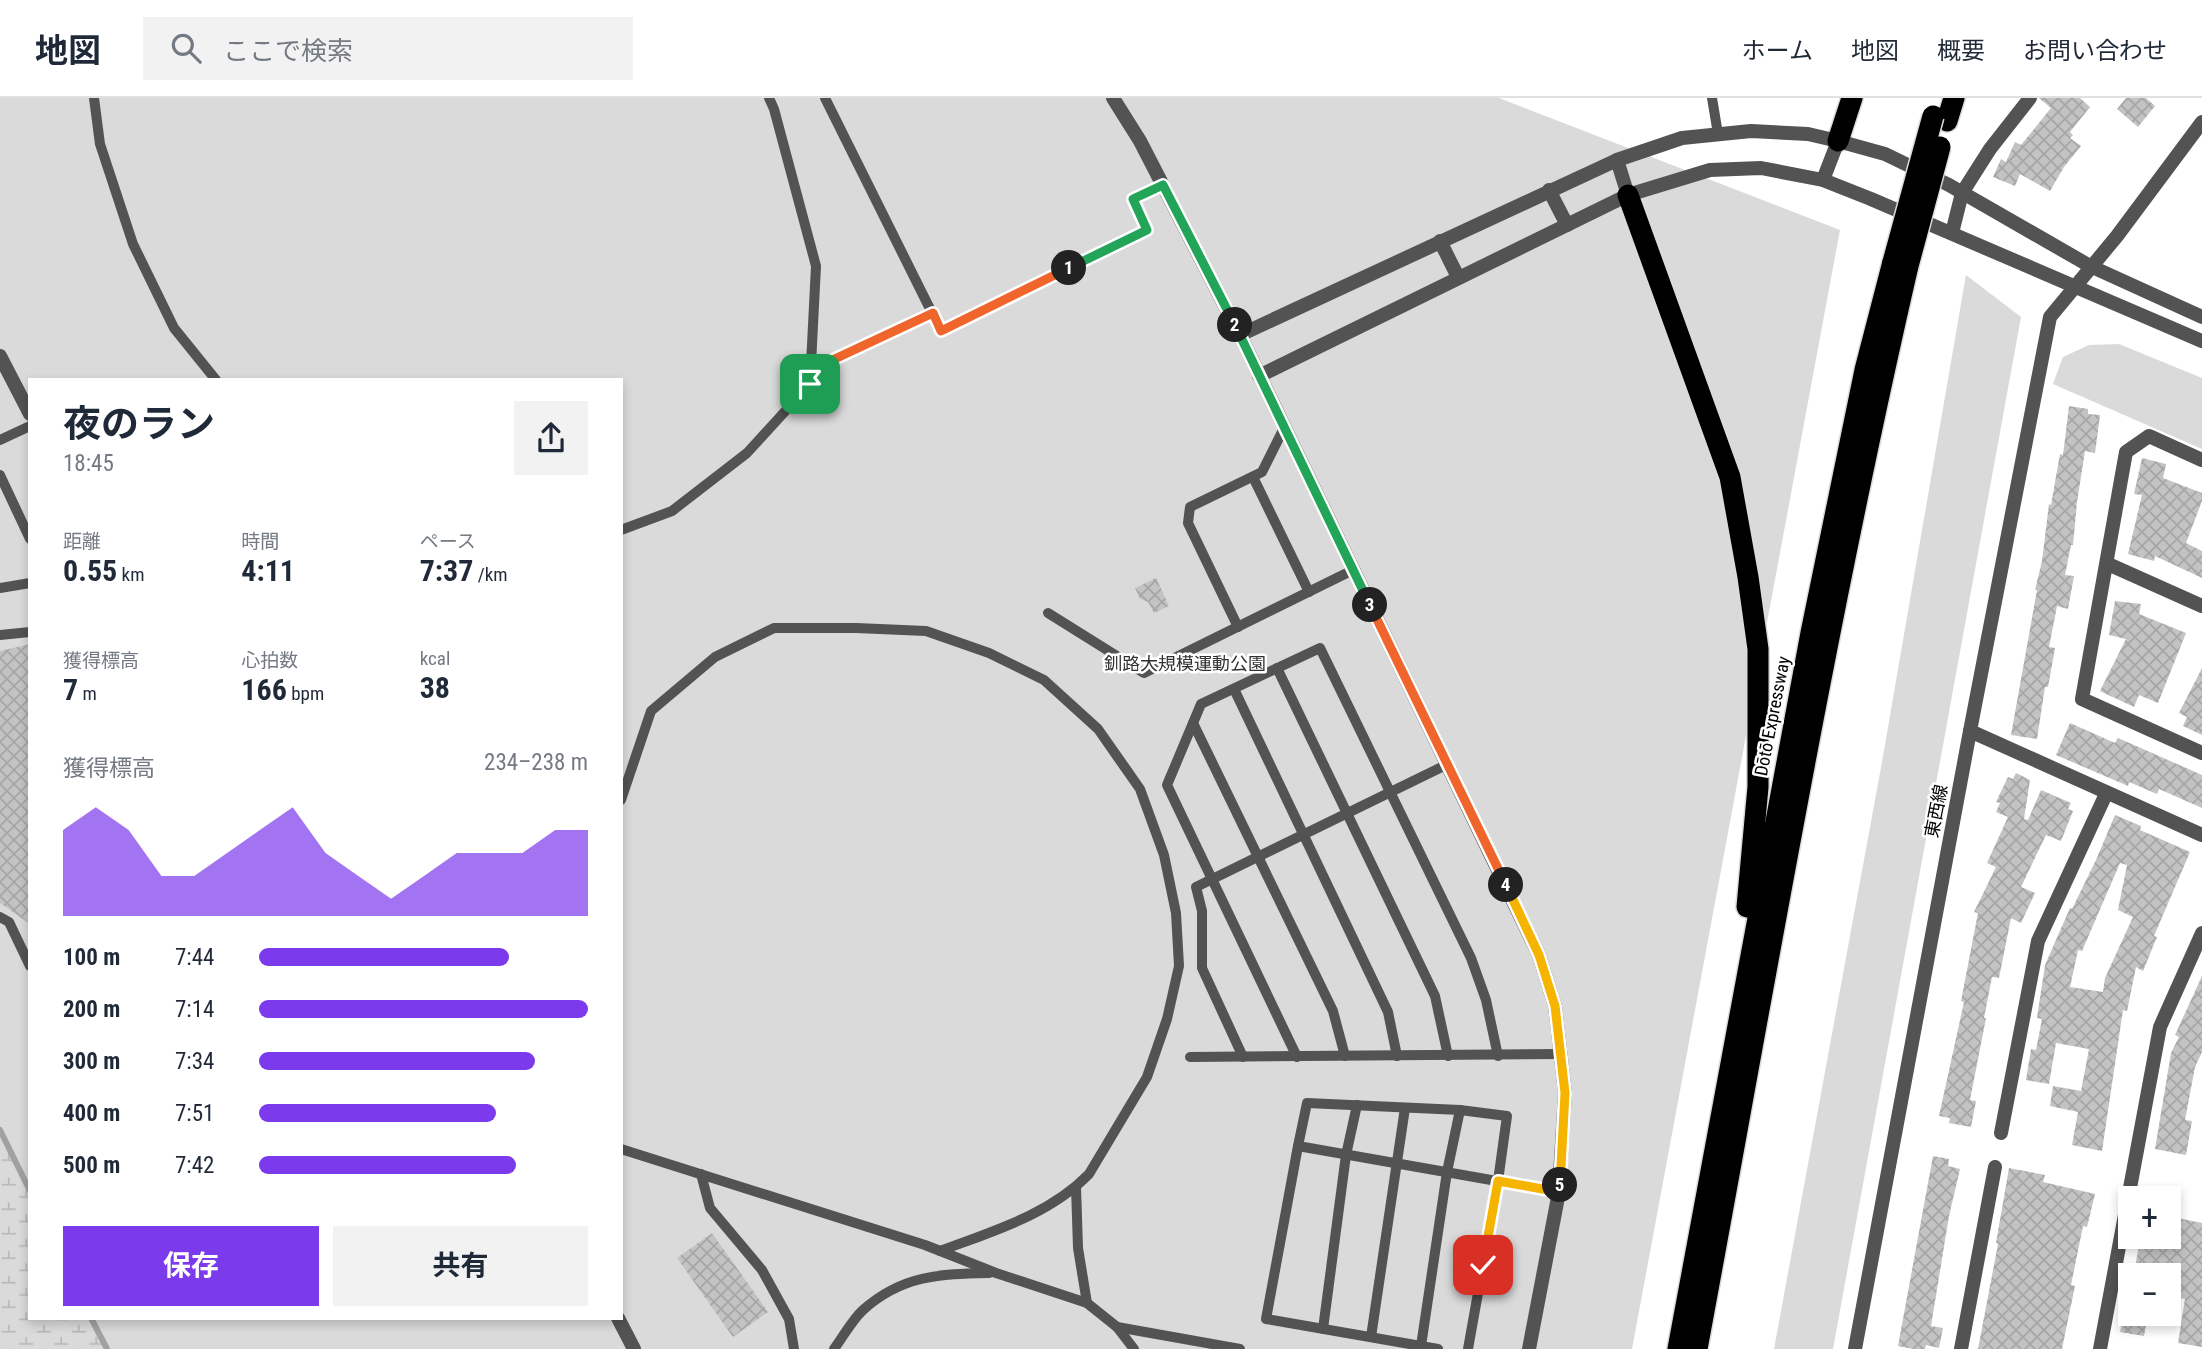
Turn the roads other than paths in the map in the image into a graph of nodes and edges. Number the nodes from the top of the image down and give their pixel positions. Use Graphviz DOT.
graph roads {
  1 [pos="94,98"];
  2 [pos="769,98"];
  3 [pos="825,98"];
  4 [pos="1113,98"];
  5 [pos="1712,98"];
  6 [pos="1852,98"];
  7 [pos="1954,98"];
  8 [pos="2030,98"];
  9 [pos="1940,112"];
  10 [pos="2200,127"];
  11 [pos="1718,134"];
  12 [pos="1838,141"];
  13 [pos="1617,160"];
  14 [pos="1823,180"];
  15 [pos="1163,185"];
  16 [pos="1549,190"];
  17 [pos="1962,193"];
  18 [pos="1628,195"];
  19 [pos="1567,225"];
  20 [pos="1952,233"];
  21 [pos="1440,241"];
  22 [pos="1900,264"];
  23 [pos="2090,266"];
  24 [pos="1458,277"];
  25 [pos="2073,287"];
  26 [pos="933,313"];
  27 [pos="2202,317"];
  28 [pos="1240,335"];
  29 [pos="2202,341"];
  30 [pos="0,356"];
  31 [pos="811,370"];
  32 [pos="1259,376"];
  33 [pos="214,378"];
  34 [pos="28,410"];
  35 [pos="28,427"];
  36 [pos="1284,428"];
  37 [pos="0,440"];
  38 [pos="2202,460"];
  39 [pos="0,475"];
  40 [pos="1253,477"];
  41 [pos="623,529"];
  42 [pos="28,535"];
  43 [pos="2108,564"];
  44 [pos="1353,570"];
  45 [pos="28,583"];
  46 [pos="0,588"];
  47 [pos="1309,592"];
  48 [pos="2202,606"];
  49 [pos="1048,613"];
  50 [pos="1238,627"];
  51 [pos="28,632"];
  52 [pos="0,635"];
  53 [pos="1277,668"];
  54 [pos="1234,688"];
  55 [pos="1193,723"];
  56 [pos="1970,731"];
  57 [pos="2202,753"];
  58 [pos="1448,764"];
  59 [pos="1391,792"];
  60 [pos="623,794"];
  61 [pos="2106,794"];
  62 [pos="1347,813"];
  63 [pos="1303,835"];
  64 [pos="2202,835"];
  65 [pos="1260,856"];
  66 [pos="1212,879"];
  67 [pos="0,916"];
  68 [pos="2202,933"];
  69 [pos="28,962"];
  70 [pos="1736,1031"];
  71 [pos="1561,1054"];
  72 [pos="1345,1056"];
  73 [pos="1397,1056"];
  74 [pos="1448,1056"];
  75 [pos="1498,1056"];
  76 [pos="1190,1057"];
  77 [pos="1243,1057"];
  78 [pos="1297,1057"];
  79 [pos="1357,1105"];
  80 [pos="1405,1108"];
  81 [pos="1460,1110"];
  82 [pos="2001,1133"];
  83 [pos="1298,1146"];
  84 [pos="623,1150"];
  85 [pos="1346,1155"];
  86 [pos="1396,1163"];
  87 [pos="1995,1167"];
  88 [pos="1447,1172"];
  89 [pos="701,1174"];
  90 [pos="1498,1181"];
  91 [pos="1076,1187"];
  92 [pos="1559,1192"];
  93 [pos="940,1251"];
  94 [pos="996,1273"];
  95 [pos="1087,1303"];
  96 [pos="619,1320"];
  97 [pos="1117,1327"];
  98 [pos="1323,1329"];
  99 [pos="1371,1337"];
  100 [pos="1421,1346"];
  101 [pos="634,1349"];
  102 [pos="794,1349"];
  103 [pos="834,1349"];
  104 [pos="1133,1349"];
  105 [pos="1240,1349"];
  106 [pos="1438,1349"];
  107 [pos="1468,1349"];
  108 [pos="1529,1349"];
  109 [pos="1678,1349"];
  110 [pos="1697,1349"];
  111 [pos="1855,1349"];
  112 [pos="1961,1349"];
  113 [pos="2100,1349"];
  1 -- 33 [label="lane"];
  2 -- 31 [label="lane"];
  3 -- 26 [label="lane"];
  4 -- 15 [label="street"];
  5 -- 11 [label="lane"];
  6 -- 12 [label="highway"];
  7 -- 9 [label="highway, Dōtō Expressway"];
  8 -- 17 [label="street"];
  9 -- 22 [label="highway, Dōtō Expressway, bridge"];
  10 -- 23 [label="street, 東西線"];
  11 -- 12 [label="street"];
  11 -- 13 [label="street"];
  12 -- 14 [label="street"];
  12 -- 17 [label="street"];
  13 -- 16 [label="street"];
  13 -- 18 [label="street"];
  14 -- 18 [label="street"];
  14 -- 20 [label="street"];
  15 -- 26 [label="lane"];
  15 -- 28 [label="street"];
  16 -- 19 [label="street"];
  16 -- 21 [label="street"];
  17 -- 20 [label="street"];
  17 -- 23 [label="street"];
  18 -- 19 [label="street"];
  18 -- 70 [label="highway"];
  19 -- 24 [label="street"];
  20 -- 25 [label="street"];
  21 -- 24 [label="street"];
  21 -- 28 [label="street"];
  22 -- 70 [label="highway, Dōtō Expressway"];
  22 -- 110 [label="highway, Dōtō Expressway"];
  23 -- 25 [label="street, 東西線"];
  23 -- 27 [label="street"];
  24 -- 32 [label="street"];
  25 -- 29 [label="street"];
  25 -- 56 [label="street, 東西線"];
  26 -- 31 [label="lane"];
  28 -- 32 [label="street"];
  30 -- 34 [label="street"];
  31 -- 41 [label="lane"];
  32 -- 36 [label="street"];
  35 -- 37 [label="lane"];
  36 -- 40 [label="lane"];
  36 -- 44 [label="street"];
  38 -- 43 [label="street"];
  39 -- 42 [label="lane"];
  40 -- 47 [label="lane"];
  40 -- 50 [label="lane"];
  43 -- 48 [label="street"];
  43 -- 57 [label="street"];
  44 -- 47 [label="lane"];
  44 -- 58 [label="street"];
  45 -- 46 [label="lane"];
  47 -- 50 [label="lane"];
  49 -- 50 [label="lane"];
  51 -- 52 [label="lane"];
  53 -- 54 [label="lane"];
  53 -- 59 [label="lane"];
  53 -- 62 [label="lane"];
  54 -- 55 [label="lane"];
  54 -- 63 [label="lane"];
  55 -- 65 [label="lane"];
  55 -- 66 [label="lane"];
  56 -- 61 [label="street"];
  56 -- 111 [label="street, 東西線"];
  58 -- 59 [label="lane"];
  58 -- 71 [label="street"];
  59 -- 62 [label="lane"];
  59 -- 75 [label="lane"];
  60 -- 91 [label="lane"];
  61 -- 64 [label="street"];
  61 -- 82 [label="street"];
  62 -- 63 [label="lane"];
  62 -- 74 [label="lane"];
  63 -- 65 [label="lane"];
  63 -- 73 [label="lane"];
  65 -- 66 [label="lane"];
  65 -- 72 [label="lane"];
  66 -- 77 [label="lane"];
  66 -- 78 [label="lane"];
  67 -- 69 [label="lane"];
  68 -- 113 [label="street"];
  70 -- 109 [label="highway, Dōtō Expressway"];
  71 -- 75 [label="lane"];
  71 -- 92 [label="street"];
  72 -- 73 [label="lane"];
  72 -- 78 [label="lane"];
  73 -- 74 [label="lane"];
  74 -- 75 [label="lane"];
  76 -- 77 [label="lane"];
  77 -- 78 [label="lane"];
  79 -- 80 [label="lane"];
  79 -- 83 [label="lane"];
  79 -- 85 [label="lane"];
  80 -- 81 [label="lane"];
  80 -- 86 [label="lane"];
  81 -- 88 [label="lane"];
  81 -- 90 [label="lane"];
  83 -- 85 [label="lane"];
  83 -- 98 [label="lane"];
  84 -- 89 [label="lane"];
  85 -- 86 [label="lane"];
  85 -- 98 [label="lane"];
  86 -- 88 [label="lane"];
  86 -- 99 [label="lane"];
  87 -- 112 [label="street"];
  88 -- 90 [label="lane"];
  88 -- 100 [label="lane"];
  89 -- 93 [label="lane"];
  89 -- 102 [label="lane"];
  90 -- 92 [label="lane"];
  90 -- 107 [label="lane"];
  91 -- 93 [label="lane"];
  91 -- 95 [label="lane"];
  92 -- 108 [label="street"];
  93 -- 94 [label="lane"];
  94 -- 95 [label="lane"];
  94 -- 103 [label="lane"];
  95 -- 97 [label="lane"];
  96 -- 101 [label="street"];
  97 -- 104 [label="lane"];
  97 -- 105 [label="lane"];
  98 -- 99 [label="lane"];
  99 -- 100 [label="lane"];
  100 -- 106 [label="lane"];
}
